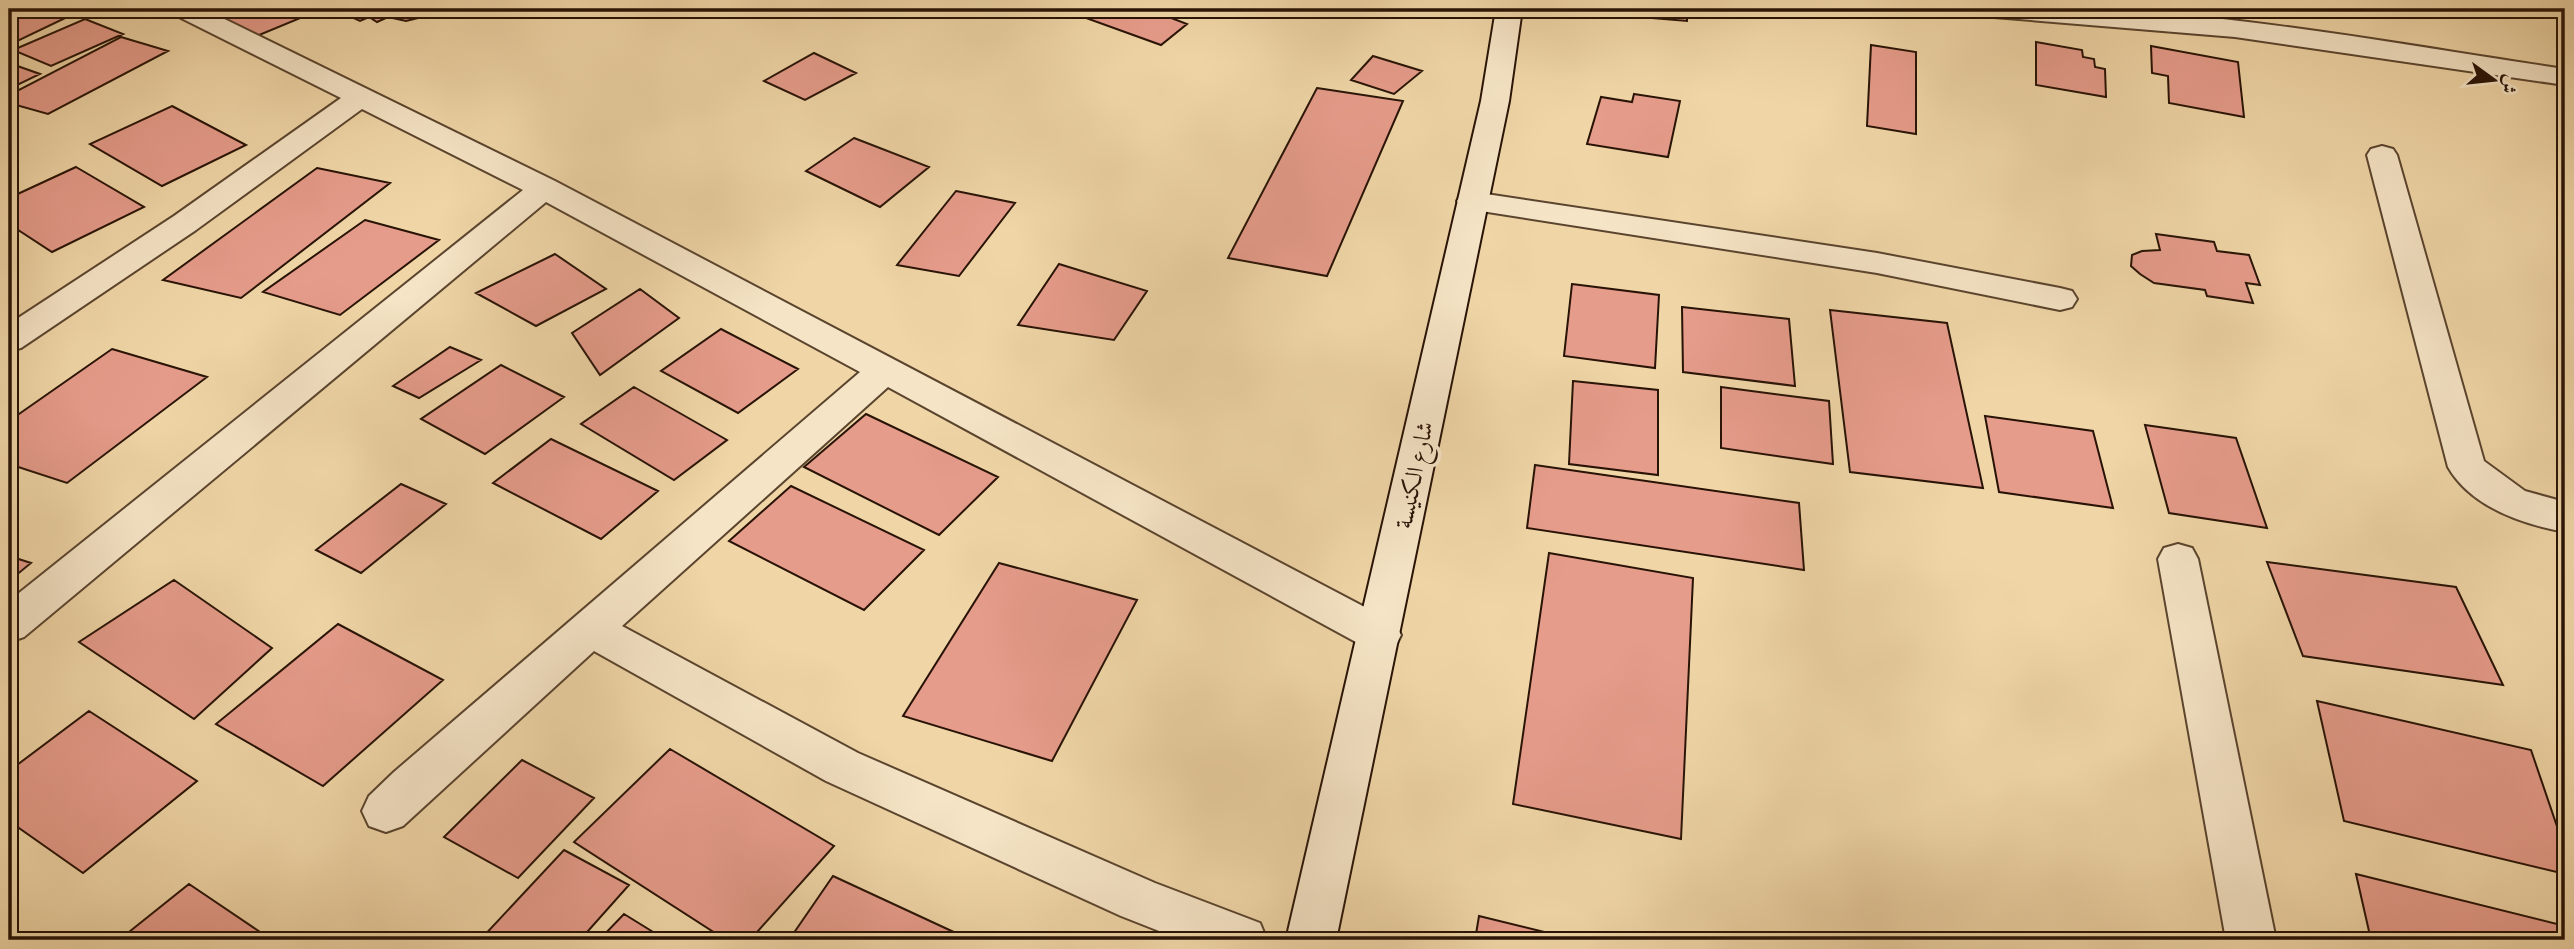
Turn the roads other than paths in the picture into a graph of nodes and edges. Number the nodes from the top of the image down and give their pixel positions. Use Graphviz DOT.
graph roads {
  1 [pos="184,9"];
  2 [pos="1509,9"];
  3 [pos="1994,9"];
  4 [pos="2565,77"];
  5 [pos="359,97"];
  6 [pos="2382,155"];
  7 [pos="544,188"];
  8 [pos="1473,201"];
  9 [pos="2060,299"];
  10 [pos="9,340"];
  11 [pos="884,371"];
  12 [pos="2565,517"];
  13 [pos="2178,559"];
  14 [pos="9,625"];
  15 [pos="589,628"];
  16 [pos="1380,635"];
  17 [pos="386,811"];
  18 [pos="1242,940"];
  19 [pos="1311,940"];
  20 [pos="2250,940"];
  1 -- 5 [label="street"];
  2 -- 8 [label="street, شارع الكنيسة"];
  3 -- 4 [label="street"];
  5 -- 7 [label="street"];
  5 -- 10 [label="street"];
  6 -- 12 [label="street"];
  7 -- 11 [label="street"];
  7 -- 14 [label="street"];
  8 -- 9 [label="street"];
  8 -- 16 [label="street, شارع الكنيسة"];
  11 -- 15 [label="street"];
  11 -- 16 [label="street"];
  13 -- 20 [label="street"];
  15 -- 17 [label="street"];
  15 -- 18 [label="street"];
  16 -- 19 [label="street, شارع الكنيسة"];
}
